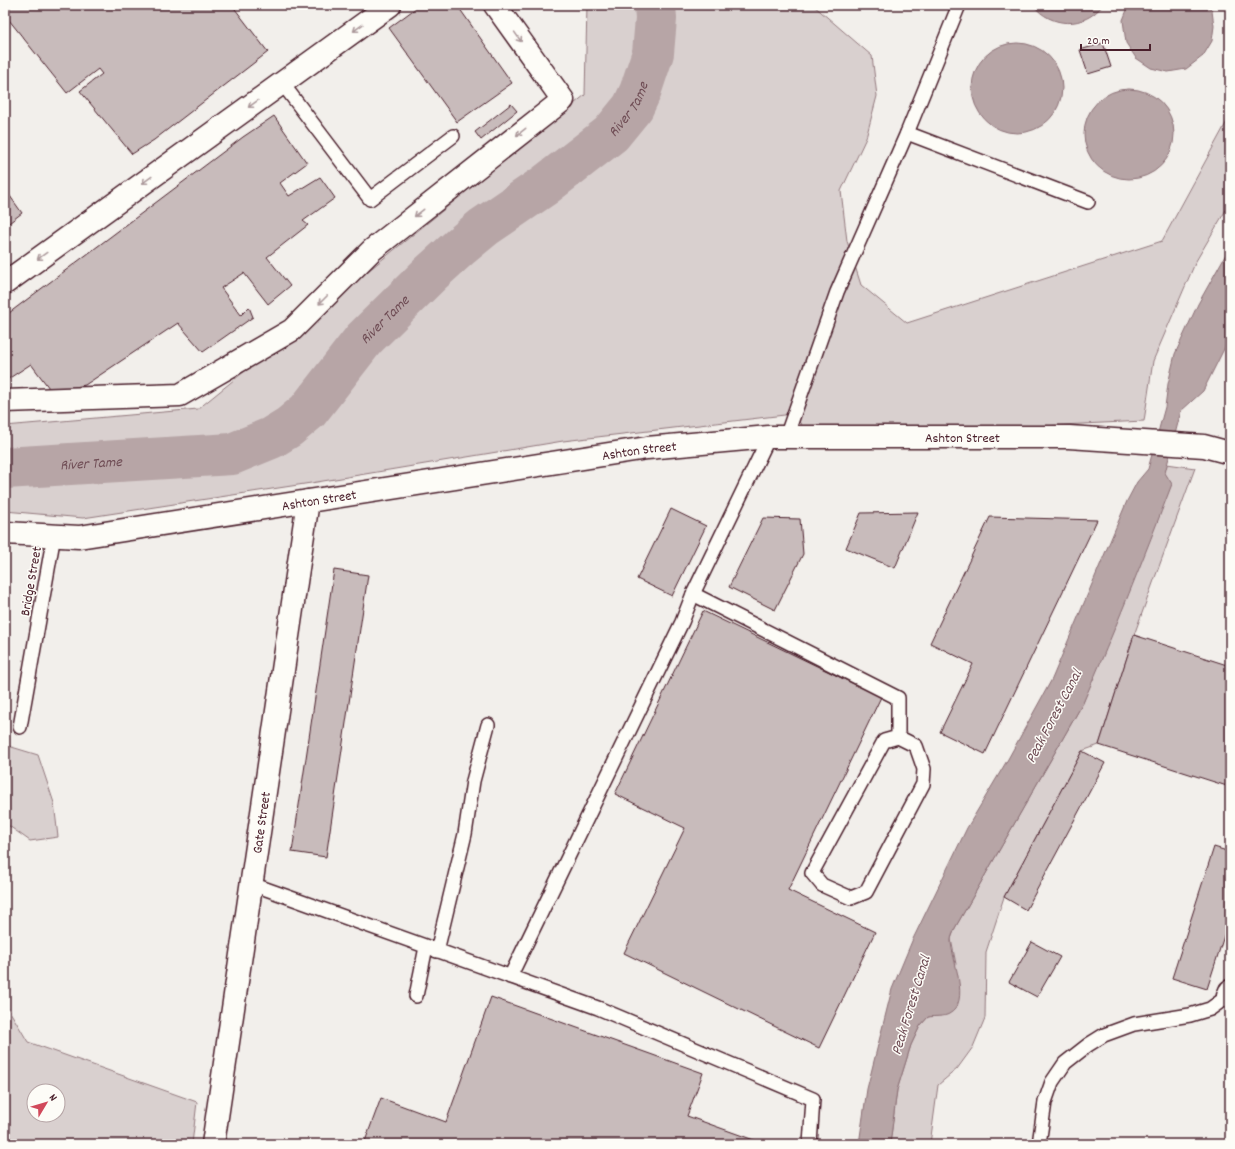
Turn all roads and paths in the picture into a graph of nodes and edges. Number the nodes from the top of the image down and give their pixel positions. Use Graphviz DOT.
graph roads {
  1 [pos="390,5"];
  2 [pos="495,5"];
  3 [pos="958,5"];
  4 [pos="282,83"];
  5 [pos="907,133"];
  6 [pos="453,136"];
  7 [pos="1088,202"];
  8 [pos="5,283"];
  9 [pos="5,402"];
  10 [pos="777,437"];
  11 [pos="1230,453"];
  12 [pos="308,501"];
  13 [pos="5,533"];
  14 [pos="54,535"];
  15 [pos="692,594"];
  16 [pos="488,725"];
  17 [pos="20,727"];
  18 [pos="898,737"];
  19 [pos="252,884"];
  20 [pos="432,949"];
  21 [pos="510,977"];
  22 [pos="1229,994"];
  23 [pos="416,996"];
  24 [pos="213,1144"];
  25 [pos="810,1144"];
  26 [pos="1039,1144"];
  1 -- 4 [label="street, one-way"];
  2 -- 9 [label="street, one-way"];
  3 -- 5 [label="lane"];
  4 -- 6 [label="lane"];
  4 -- 8 [label="street, one-way"];
  5 -- 7 [label="lane"];
  5 -- 10 [label="lane"];
  10 -- 11 [label="street, Ashton Street"];
  10 -- 12 [label="street, Ashton Street"];
  10 -- 15 [label="lane"];
  12 -- 14 [label="street, Ashton Street"];
  12 -- 19 [label="street, Gate Street"];
  13 -- 14 [label="street, Ashton Street"];
  14 -- 17 [label="lane, Bridge Street"];
  15 -- 18 [label="lane"];
  15 -- 21 [label="lane"];
  16 -- 20 [label="lane"];
  18 -- 18 [label="lane"];
  19 -- 20 [label="lane"];
  19 -- 24 [label="street, Gate Street"];
  20 -- 21 [label="lane"];
  20 -- 23 [label="lane"];
  21 -- 25 [label="lane"];
  22 -- 26 [label="lane"];
}
